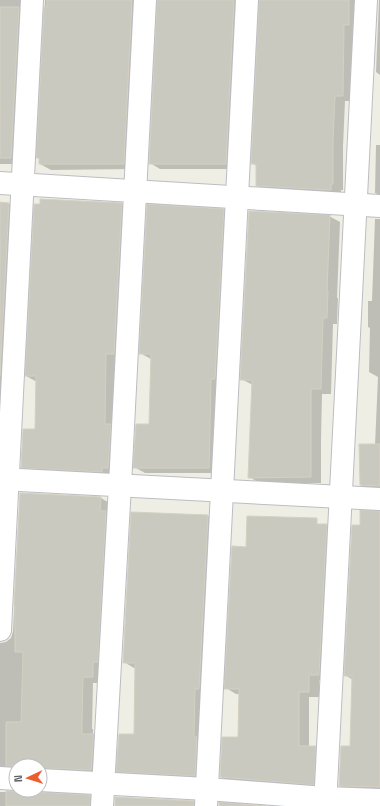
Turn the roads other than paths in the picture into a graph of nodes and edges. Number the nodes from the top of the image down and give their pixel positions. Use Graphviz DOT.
graph roads {
  1 [pos="32,0"];
  2 [pos="145,0"];
  3 [pos="247,0"];
  4 [pos="366,0"];
  5 [pos="0,183"];
  6 [pos="22,184"];
  7 [pos="136,191"];
  8 [pos="238,197"];
  9 [pos="355,204"];
  10 [pos="380,206"];
  11 [pos="4,479"];
  12 [pos="120,485"];
  13 [pos="223,490"];
  14 [pos="341,496"];
  15 [pos="380,499"];
  16 [pos="0,630"];
  17 [pos="48,780"];
  18 [pos="103,783"];
  19 [pos="207,797"];
  20 [pos="380,800"];
  21 [pos="325,802"];
  22 [pos="102,806"];
  1 -- 6 [label="street"];
  2 -- 7 [label="street"];
  3 -- 8 [label="street"];
  4 -- 9 [label="street"];
  5 -- 6 [label="street"];
  6 -- 7 [label="street"];
  6 -- 11 [label="street"];
  7 -- 8 [label="street"];
  7 -- 12 [label="street"];
  8 -- 9 [label="street"];
  8 -- 13 [label="street"];
  9 -- 10 [label="street"];
  9 -- 14 [label="street"];
  11 -- 12 [label="street"];
  11 -- 16 [label="street"];
  12 -- 13 [label="street"];
  12 -- 18 [label="street"];
  13 -- 14 [label="street"];
  13 -- 19 [label="street"];
  14 -- 15 [label="street"];
  14 -- 21 [label="street"];
  17 -- 18 [label="street"];
  18 -- 19 [label="street"];
  18 -- 22 [label="street"];
  19 -- 21 [label="street"];
  20 -- 21 [label="street"];
}
